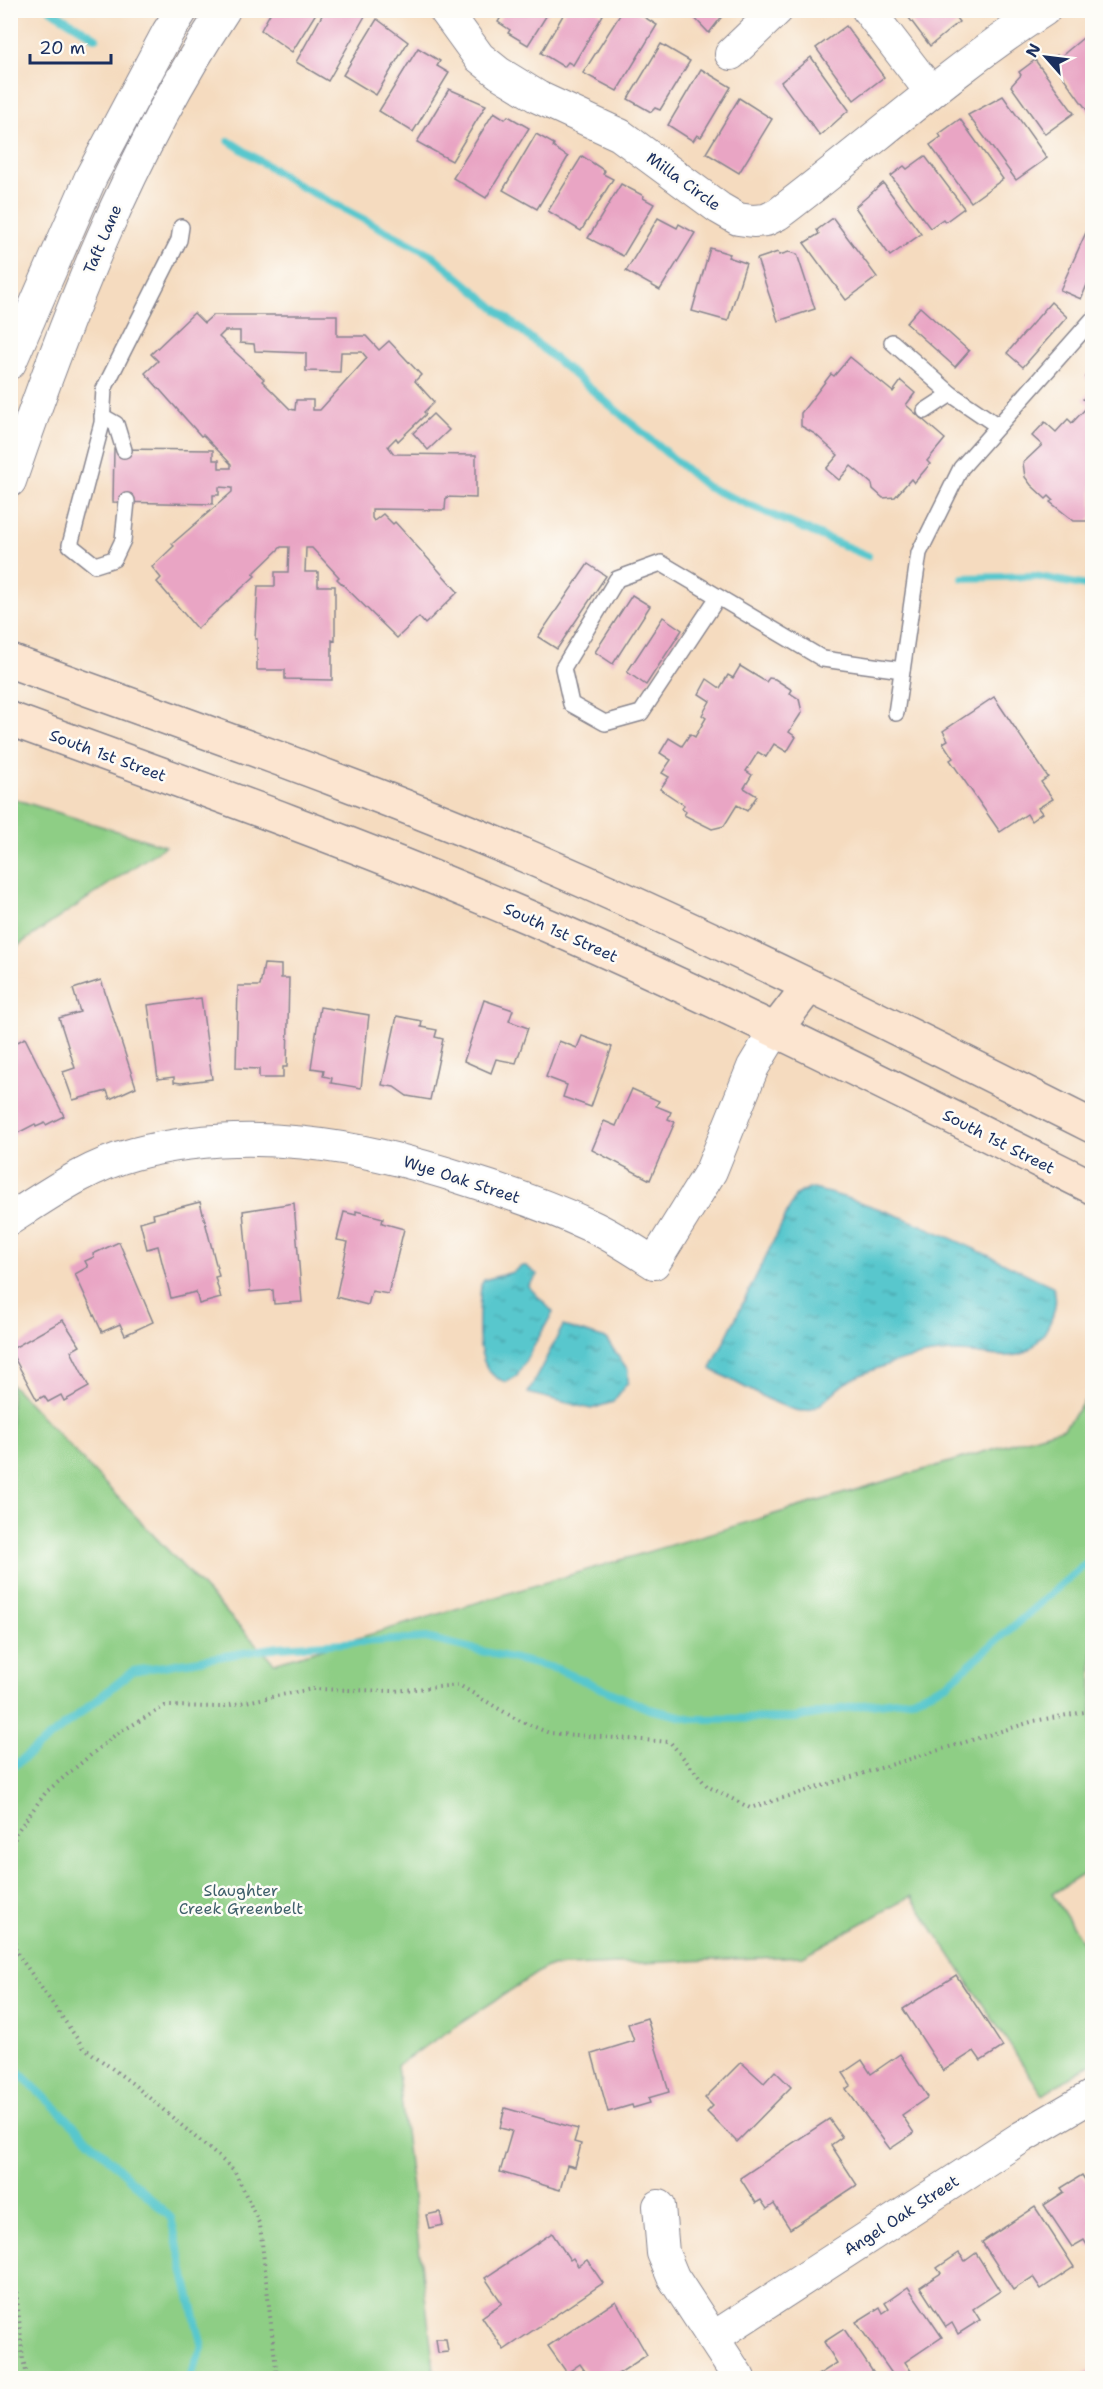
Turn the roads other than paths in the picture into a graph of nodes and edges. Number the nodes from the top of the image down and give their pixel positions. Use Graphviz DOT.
graph roads {
  1 [pos="182,10"];
  2 [pos="224,10"];
  3 [pos="445,10"];
  4 [pos="777,10"];
  5 [pos="868,10"];
  6 [pos="1044,10"];
  7 [pos="731,54"];
  8 [pos="931,92"];
  9 [pos="181,227"];
  10 [pos="1092,320"];
  11 [pos="892,342"];
  12 [pos="10,363"];
  13 [pos="951,394"];
  14 [pos="925,411"];
  15 [pos="102,416"];
  16 [pos="998,426"];
  17 [pos="124,450"];
  18 [pos="10,482"];
  19 [pos="127,501"];
  20 [pos="718,597"];
  21 [pos="10,661"];
  22 [pos="902,670"];
  23 [pos="896,713"];
  24 [pos="10,719"];
  25 [pos="809,986"];
  26 [pos="776,1029"];
  27 [pos="1092,1126"];
  28 [pos="1092,1187"];
  29 [pos="10,1219"];
  30 [pos="1092,2097"];
  31 [pos="659,2205"];
  32 [pos="713,2338"];
  33 [pos="739,2379"];
  1 -- 12 [label="street, Taft Lane"];
  2 -- 18 [label="street, Taft Lane"];
  3 -- 8 [label="street, Milla Circle"];
  4 -- 7 [label="street"];
  5 -- 8 [label="street"];
  6 -- 8 [label="street, Milla Circle"];
  9 -- 15 [label="lane"];
  10 -- 16 [label="lane"];
  11 -- 13 [label="lane"];
  13 -- 14 [label="lane"];
  13 -- 16 [label="lane"];
  15 -- 17 [label="lane"];
  15 -- 19 [label="lane"];
  16 -- 22 [label="lane"];
  20 -- 20 [label="lane"];
  20 -- 22 [label="lane"];
  21 -- 25 [label="main road"];
  22 -- 23 [label="lane"];
  24 -- 26 [label="main road, South 1st Street"];
  25 -- 26 [label="main road"];
  25 -- 27 [label="main road"];
  26 -- 28 [label="main road, South 1st Street"];
  26 -- 29 [label="street, Wye Oak Street"];
  30 -- 32 [label="street, Angel Oak Street"];
  31 -- 32 [label="street"];
  32 -- 33 [label="street"];
}
